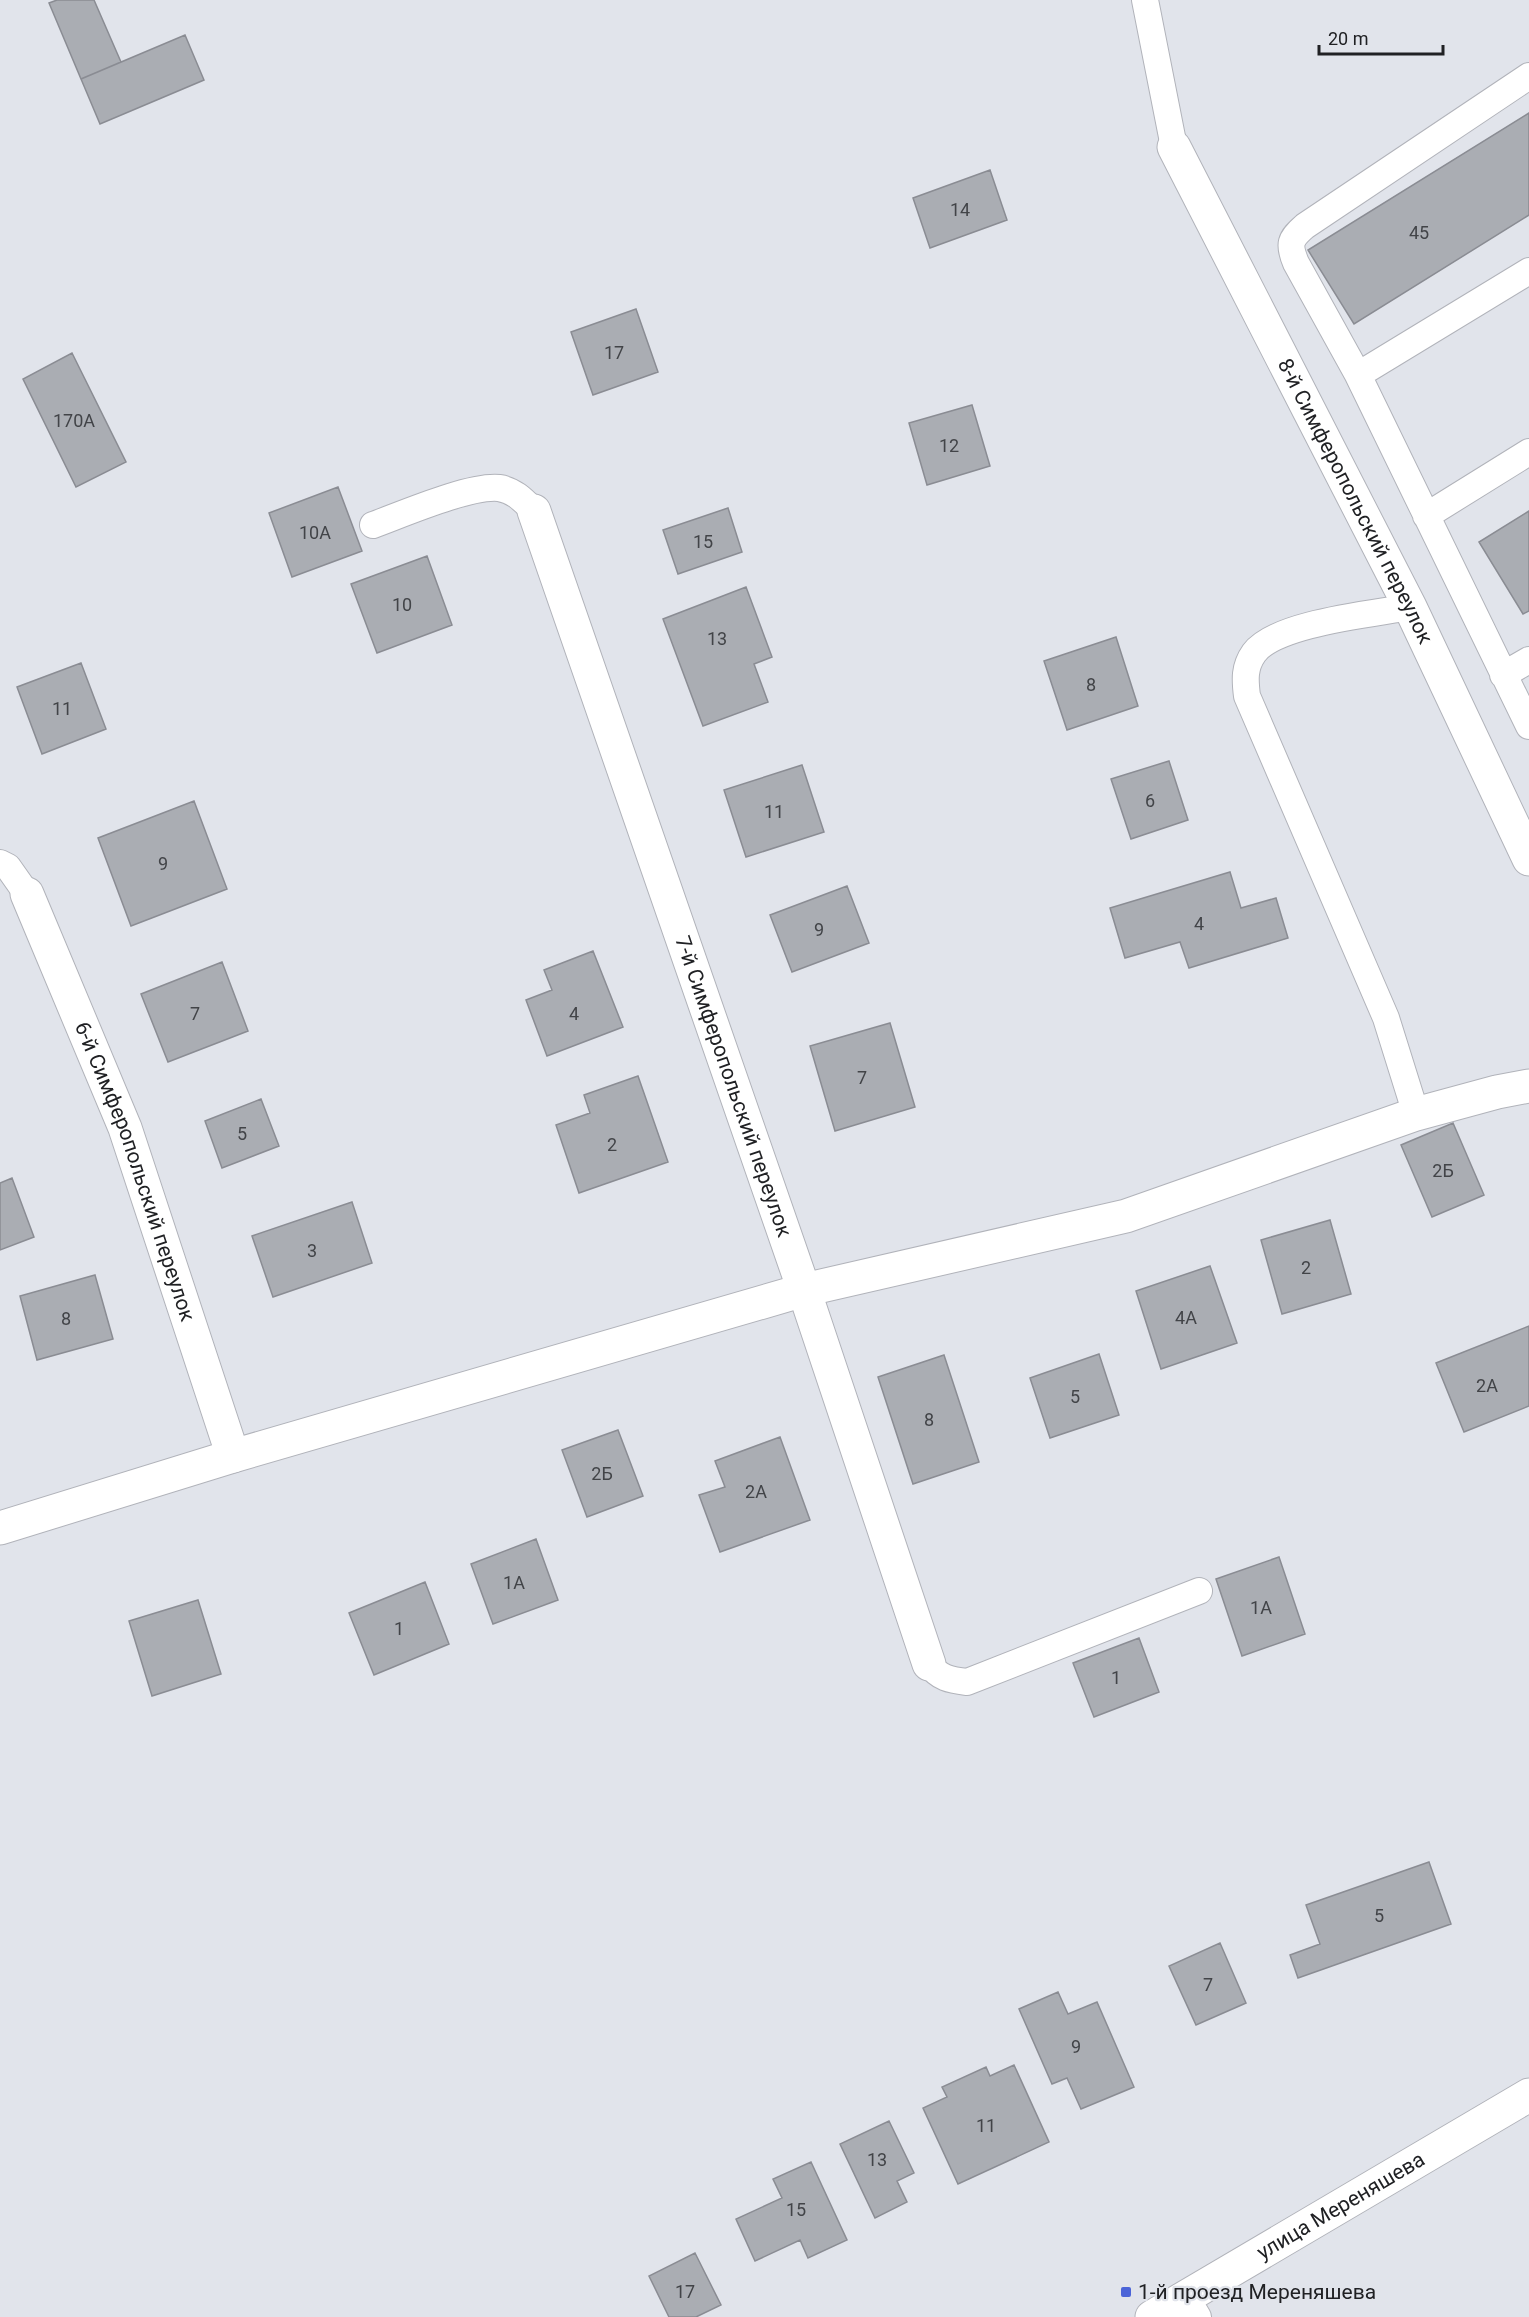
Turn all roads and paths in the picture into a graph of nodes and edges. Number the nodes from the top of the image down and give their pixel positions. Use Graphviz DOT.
graph roads {
  1 [pos="1145,0"];
  2 [pos="1529,76"];
  3 [pos="1174,147"];
  4 [pos="1529,271"];
  5 [pos="1358,375"];
  6 [pos="1529,452"];
  7 [pos="534,511"];
  8 [pos="1426,516"];
  9 [pos="373,525"];
  10 [pos="1410,607"];
  11 [pos="1529,660"];
  12 [pos="1503,675"];
  13 [pos="1529,726"];
  14 [pos="1529,860"];
  15 [pos="0,863"];
  16 [pos="27,894"];
  17 [pos="1529,1086"];
  18 [pos="1416,1114"];
  19 [pos="804,1290"];
  20 [pos="232,1456"];
  21 [pos="0,1528"];
  22 [pos="1199,1591"];
  23 [pos="929,1664"];
  24 [pos="1529,2095"];
  25 [pos="1192,2307"];
  26 [pos="1152,2317"];
  1 -- 3 [label="lane"];
  2 -- 5 [label="lane"];
  3 -- 10 [label="street, 8-й Симферопольский переулок"];
  4 -- 5 [label="lane"];
  5 -- 8 [label="lane"];
  6 -- 8 [label="lane"];
  7 -- 9 [label="lane"];
  7 -- 19 [label="street, 7-й Симферопольский переулок"];
  8 -- 12 [label="lane"];
  10 -- 14 [label="street, 8-й Симферопольский переулок"];
  10 -- 18 [label="lane"];
  11 -- 12 [label="lane"];
  12 -- 13 [label="lane"];
  15 -- 16 [label="lane"];
  16 -- 20 [label="street, 6-й Симферопольский переулок"];
  17 -- 18 [label="street"];
  18 -- 19 [label="street"];
  19 -- 20 [label="street"];
  19 -- 23 [label="street, 7-й Симферопольский переулок"];
  20 -- 21 [label="street"];
  22 -- 23 [label="lane"];
  24 -- 25 [label="street, улица Мереняшева"];
  25 -- 26 [label="street, улица Мереняшева"];
}
